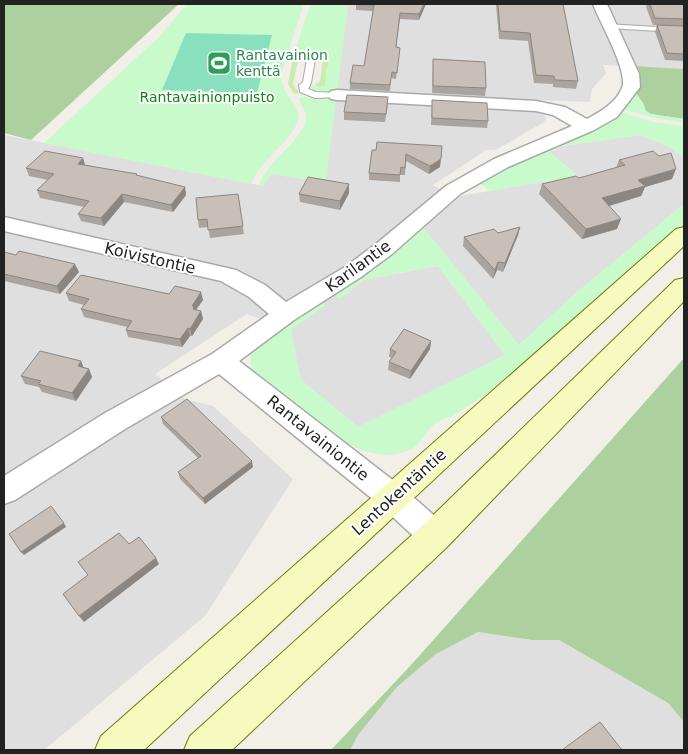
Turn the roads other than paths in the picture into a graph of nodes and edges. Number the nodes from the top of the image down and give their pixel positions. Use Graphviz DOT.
graph roads {
  1 [pos="600,4"];
  2 [pos="609,26"];
  3 [pos="681,30"];
  4 [pos="311,59"];
  5 [pos="337,96"];
  6 [pos="587,126"];
  7 [pos="4,224"];
  8 [pos="684,234"];
  9 [pos="684,286"];
  10 [pos="285,314"];
  11 [pos="222,360"];
  12 [pos="4,491"];
  13 [pos="392,498"];
  14 [pos="435,536"];
  15 [pos="115,750"];
  16 [pos="204,750"];
  1 -- 2 [label="street, Karilantie"];
  2 -- 3 [label="lane"];
  2 -- 6 [label="street, Karilantie"];
  4 -- 5 [label="lane"];
  5 -- 6 [label="street"];
  6 -- 10 [label="street, Karilantie"];
  7 -- 10 [label="street, Koivistontie"];
  8 -- 13 [label="main road, Lentokentäntie"];
  9 -- 14 [label="main road"];
  10 -- 11 [label="street, Karilantie"];
  11 -- 12 [label="street, Karilantie"];
  11 -- 13 [label="street, Rantavainiontie"];
  13 -- 14 [label="street, Rantavainiontie"];
  13 -- 15 [label="main road, Lentokentäntie"];
  14 -- 16 [label="main road"];
}
